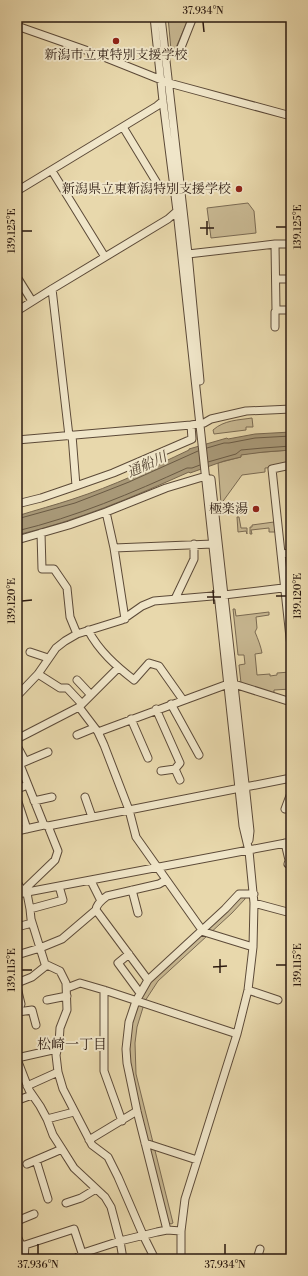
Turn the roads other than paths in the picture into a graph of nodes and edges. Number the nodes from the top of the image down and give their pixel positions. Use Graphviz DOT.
graph roads {
  1 [pos="154,17"];
  2 [pos="161,17"];
  3 [pos="193,17"];
  4 [pos="18,27"];
  5 [pos="178,55"];
  6 [pos="161,79"];
  7 [pos="169,83"];
  8 [pos="163,102"];
  9 [pos="291,116"];
  10 [pos="123,127"];
  11 [pos="52,170"];
  12 [pos="160,188"];
  13 [pos="17,191"];
  14 [pos="177,211"];
  15 [pos="275,244"];
  16 [pos="291,244"];
  17 [pos="188,254"];
  18 [pos="105,257"];
  19 [pos="17,277"];
  20 [pos="276,279"];
  21 [pos="291,279"];
  22 [pos="52,288"];
  23 [pos="32,301"];
  24 [pos="276,310"];
  25 [pos="291,310"];
  26 [pos="17,311"];
  27 [pos="275,327"];
  28 [pos="291,410"];
  29 [pos="191,425"];
  30 [pos="202,427"];
  31 [pos="71,435"];
  32 [pos="17,440"];
  33 [pos="291,466"];
  34 [pos="207,474"];
  35 [pos="76,486"];
  36 [pos="17,504"];
  37 [pos="106,512"];
  38 [pos="41,533"];
  39 [pos="17,540"];
  40 [pos="194,544"];
  41 [pos="213,544"];
  42 [pos="114,548"];
  43 [pos="291,553"];
  44 [pos="281,554"];
  45 [pos="288,588"];
  46 [pos="222,595"];
  47 [pos="175,599"];
  48 [pos="125,619"];
  49 [pos="290,619"];
  50 [pos="88,630"];
  51 [pos="77,634"];
  52 [pos="291,647"];
  53 [pos="30,652"];
  54 [pos="48,658"];
  55 [pos="118,668"];
  56 [pos="38,674"];
  57 [pos="77,680"];
  58 [pos="231,684"];
  59 [pos="91,695"];
  60 [pos="17,696"];
  61 [pos="183,700"];
  62 [pos="291,702"];
  63 [pos="171,704"];
  64 [pos="80,705"];
  65 [pos="156,709"];
  66 [pos="131,719"];
  67 [pos="96,730"];
  68 [pos="77,735"];
  69 [pos="17,739"];
  70 [pos="17,746"];
  71 [pos="48,752"];
  72 [pos="199,755"];
  73 [pos="148,758"];
  74 [pos="22,763"];
  75 [pos="175,769"];
  76 [pos="161,771"];
  77 [pos="291,778"];
  78 [pos="180,780"];
  79 [pos="28,786"];
  80 [pos="242,788"];
  81 [pos="17,789"];
  82 [pos="291,793"];
  83 [pos="52,797"];
  84 [pos="85,797"];
  85 [pos="17,799"];
  86 [pos="34,801"];
  87 [pos="291,808"];
  88 [pos="129,810"];
  89 [pos="92,817"];
  90 [pos="46,825"];
  91 [pos="28,829"];
  92 [pos="17,831"];
  93 [pos="288,843"];
  94 [pos="249,851"];
  95 [pos="291,865"];
  96 [pos="158,868"];
  97 [pos="166,880"];
  98 [pos="91,881"];
  99 [pos="17,882"];
  100 [pos="59,886"];
  101 [pos="132,890"];
  102 [pos="22,893"];
  103 [pos="254,894"];
  104 [pos="101,901"];
  105 [pos="254,903"];
  106 [pos="30,909"];
  107 [pos="96,910"];
  108 [pos="138,913"];
  109 [pos="291,913"];
  110 [pos="32,923"];
  111 [pos="17,927"];
  112 [pos="201,930"];
  113 [pos="40,948"];
  114 [pos="253,948"];
  115 [pos="129,954"];
  116 [pos="17,955"];
  117 [pos="47,965"];
  118 [pos="148,980"];
  119 [pos="17,983"];
  120 [pos="17,987"];
  121 [pos="67,988"];
  122 [pos="104,990"];
  123 [pos="248,990"];
  124 [pos="140,993"];
  125 [pos="67,996"];
  126 [pos="47,1000"];
  127 [pos="278,1000"];
  128 [pos="136,1001"];
  129 [pos="18,1012"];
  130 [pos="36,1025"];
  131 [pos="237,1034"];
  132 [pos="57,1049"];
  133 [pos="17,1059"];
  134 [pos="58,1072"];
  135 [pos="27,1086"];
  136 [pos="32,1095"];
  137 [pos="17,1101"];
  138 [pos="137,1111"];
  139 [pos="74,1112"];
  140 [pos="47,1119"];
  141 [pos="122,1121"];
  142 [pos="88,1140"];
  143 [pos="146,1143"];
  144 [pos="62,1148"];
  145 [pos="36,1160"];
  146 [pos="197,1160"];
  147 [pos="27,1164"];
  148 [pos="96,1189"];
  149 [pos="48,1199"];
  150 [pos="66,1203"];
  151 [pos="34,1214"];
  152 [pos="17,1221"];
  153 [pos="167,1230"];
  154 [pos="181,1231"];
  155 [pos="17,1234"];
  156 [pos="143,1235"];
  157 [pos="120,1241"];
  158 [pos="25,1245"];
  159 [pos="260,1249"];
  160 [pos="83,1256"];
  161 [pos="24,1259"];
  162 [pos="75,1259"];
  163 [pos="123,1259"];
  164 [pos="155,1259"];
  165 [pos="181,1259"];
  166 [pos="257,1259"];
  1 -- 6 [label="street"];
  2 -- 7 [label="street"];
  3 -- 5 [label="street"];
  4 -- 6 [label="street"];
  6 -- 7 [label="street"];
  6 -- 8 [label="street"];
  7 -- 9 [label="street"];
  7 -- 17 [label="street"];
  8 -- 10 [label="street"];
  8 -- 14 [label="street"];
  10 -- 11 [label="street"];
  10 -- 12 [label="street"];
  11 -- 13 [label="street"];
  11 -- 18 [label="street"];
  14 -- 18 [label="street"];
  14 -- 30 [label="street"];
  15 -- 16 [label="street"];
  15 -- 17 [label="street"];
  15 -- 20 [label="street"];
  17 -- 30 [label="street"];
  18 -- 22 [label="street"];
  19 -- 23 [label="street"];
  20 -- 21 [label="street"];
  20 -- 24 [label="street"];
  22 -- 23 [label="street"];
  22 -- 31 [label="street"];
  23 -- 26 [label="street"];
  24 -- 25 [label="street"];
  24 -- 27 [label="street"];
  28 -- 30 [label="street"];
  29 -- 30 [label="street"];
  29 -- 31 [label="street"];
  29 -- 35 [label="street"];
  30 -- 34 [label="street"];
  31 -- 32 [label="street"];
  31 -- 35 [label="street"];
  33 -- 44 [label="street"];
  34 -- 37 [label="street"];
  34 -- 41 [label="street"];
  34 -- 46 [label="street"];
  35 -- 36 [label="street"];
  37 -- 38 [label="street"];
  37 -- 42 [label="street"];
  38 -- 39 [label="street"];
  38 -- 51 [label="street"];
  40 -- 41 [label="street"];
  40 -- 42 [label="street"];
  40 -- 47 [label="street"];
  41 -- 46 [label="street"];
  42 -- 48 [label="street"];
  43 -- 44 [label="street"];
  44 -- 45 [label="street"];
  45 -- 46 [label="street"];
  45 -- 49 [label="street"];
  46 -- 47 [label="street"];
  46 -- 58 [label="street"];
  47 -- 48 [label="street"];
  48 -- 50 [label="street"];
  49 -- 52 [label="street"];
  50 -- 51 [label="street"];
  50 -- 55 [label="street"];
  51 -- 54 [label="street"];
  53 -- 54 [label="street"];
  54 -- 56 [label="street"];
  55 -- 59 [label="street"];
  55 -- 61 [label="street"];
  56 -- 60 [label="street"];
  56 -- 64 [label="street"];
  57 -- 59 [label="street"];
  58 -- 61 [label="street"];
  58 -- 62 [label="street"];
  58 -- 80 [label="street"];
  59 -- 64 [label="street"];
  61 -- 63 [label="street"];
  63 -- 65 [label="street"];
  63 -- 72 [label="street"];
  64 -- 67 [label="street"];
  64 -- 69 [label="street"];
  65 -- 66 [label="street"];
  65 -- 75 [label="street"];
  66 -- 67 [label="street"];
  66 -- 73 [label="street"];
  67 -- 68 [label="street"];
  67 -- 88 [label="street"];
  70 -- 74 [label="street"];
  71 -- 74 [label="street"];
  74 -- 79 [label="street"];
  75 -- 76 [label="street"];
  75 -- 78 [label="street"];
  77 -- 80 [label="street"];
  79 -- 81 [label="street"];
  79 -- 86 [label="street"];
  80 -- 88 [label="street"];
  80 -- 94 [label="street"];
  82 -- 87 [label="street"];
  83 -- 86 [label="street"];
  84 -- 89 [label="street"];
  85 -- 91 [label="street"];
  86 -- 90 [label="street"];
  88 -- 89 [label="street"];
  88 -- 96 [label="street"];
  89 -- 90 [label="street"];
  90 -- 91 [label="street"];
  90 -- 102 [label="street"];
  91 -- 92 [label="street"];
  93 -- 94 [label="street"];
  93 -- 95 [label="street"];
  94 -- 96 [label="street"];
  94 -- 103 [label="street"];
  96 -- 97 [label="street"];
  96 -- 98 [label="street"];
  97 -- 101 [label="street"];
  97 -- 112 [label="street"];
  98 -- 100 [label="street"];
  98 -- 104 [label="street"];
  99 -- 102 [label="street"];
  100 -- 102 [label="street"];
  100 -- 106 [label="street"];
  101 -- 104 [label="street"];
  101 -- 108 [label="street"];
  102 -- 106 [label="street"];
  103 -- 105 [label="street"];
  103 -- 112 [label="street"];
  104 -- 107 [label="street"];
  105 -- 109 [label="street"];
  105 -- 114 [label="street"];
  106 -- 110 [label="street"];
  107 -- 113 [label="street"];
  107 -- 115 [label="street"];
  110 -- 111 [label="street"];
  110 -- 113 [label="street"];
  112 -- 114 [label="street"];
  112 -- 118 [label="street"];
  113 -- 116 [label="street"];
  113 -- 117 [label="street"];
  114 -- 123 [label="street"];
  115 -- 118 [label="street"];
  115 -- 124 [label="street"];
  117 -- 119 [label="street"];
  117 -- 121 [label="street"];
  118 -- 124 [label="street"];
  120 -- 129 [label="street"];
  121 -- 122 [label="street"];
  121 -- 125 [label="street"];
  122 -- 128 [label="street"];
  122 -- 141 [label="street"];
  123 -- 127 [label="street"];
  123 -- 131 [label="street"];
  124 -- 128 [label="street"];
  125 -- 126 [label="street"];
  125 -- 132 [label="street"];
  128 -- 131 [label="street"];
  128 -- 138 [label="street"];
  129 -- 130 [label="street"];
  131 -- 146 [label="street"];
  132 -- 133 [label="street"];
  132 -- 134 [label="street"];
  133 -- 135 [label="street"];
  134 -- 135 [label="street"];
  134 -- 139 [label="street"];
  135 -- 136 [label="street"];
  136 -- 137 [label="street"];
  136 -- 140 [label="street"];
  138 -- 141 [label="street"];
  138 -- 143 [label="street"];
  139 -- 140 [label="street"];
  139 -- 142 [label="street"];
  140 -- 144 [label="street"];
  141 -- 142 [label="street"];
  142 -- 156 [label="street"];
  143 -- 146 [label="street"];
  143 -- 153 [label="street"];
  144 -- 145 [label="street"];
  144 -- 148 [label="street"];
  145 -- 147 [label="street"];
  145 -- 149 [label="street"];
  146 -- 154 [label="street"];
  148 -- 150 [label="street"];
  148 -- 157 [label="street"];
  151 -- 152 [label="street"];
  153 -- 154 [label="street"];
  153 -- 156 [label="street"];
  154 -- 165 [label="street"];
  155 -- 158 [label="street"];
  156 -- 157 [label="street"];
  156 -- 164 [label="street"];
  157 -- 160 [label="street"];
  157 -- 163 [label="street"];
  158 -- 160 [label="street"];
  158 -- 161 [label="street"];
  159 -- 166 [label="street"];
  160 -- 162 [label="street"];
}
